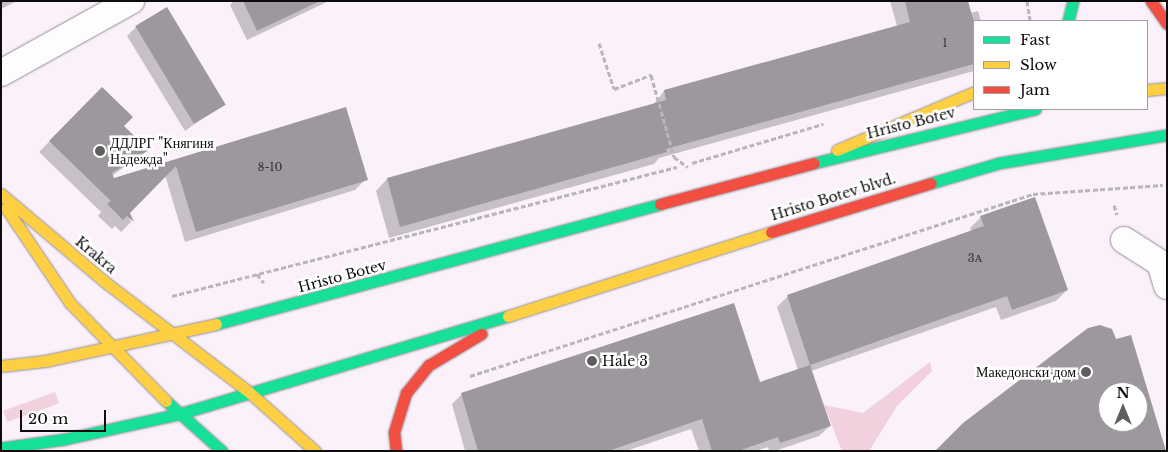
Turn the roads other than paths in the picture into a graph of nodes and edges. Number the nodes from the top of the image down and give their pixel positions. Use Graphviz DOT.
graph roads {
  1 [pos="1073,1"];
  2 [pos="1151,1"];
  3 [pos="126,2"];
  4 [pos="1068,20"];
  5 [pos="1167,24"];
  6 [pos="1,73"];
  7 [pos="1167,88"];
  8 [pos="1148,90"];
  9 [pos="973,92"];
  10 [pos="1032,110"];
  11 [pos="1167,134"];
  12 [pos="794,168"];
  13 [pos="1,194"];
  14 [pos="1,201"];
  15 [pos="1124,240"];
  16 [pos="1167,286"];
  17 [pos="514,314"];
  18 [pos="173,336"];
  19 [pos="117,348"];
  20 [pos="1,366"];
  21 [pos="249,392"];
  22 [pos="179,414"];
  23 [pos="1,448"];
  24 [pos="222,451"];
  25 [pos="315,451"];
  26 [pos="396,451"];
  1 -- 4 [label="main road"];
  2 -- 5 [label="main road"];
  3 -- 6 [label="street"];
  7 -- 8 [label="main road"];
  9 -- 12 [label="main road"];
  10 -- 12 [label="main road, Hristo Botev"];
  11 -- 17 [label="main road, Hristo Botev blvd."];
  12 -- 18 [label="main road"];
  13 -- 18 [label="main road, Krakra"];
  14 -- 19 [label="main road"];
  15 -- 16 [label="street"];
  17 -- 21 [label="main road"];
  17 -- 26 [label="main road"];
  18 -- 19 [label="main road"];
  18 -- 21 [label="main road, Krakra"];
  19 -- 20 [label="main road"];
  19 -- 22 [label="main road"];
  21 -- 22 [label="main road"];
  21 -- 25 [label="main road, Krakra"];
  22 -- 23 [label="main road"];
  22 -- 24 [label="main road"];
}
